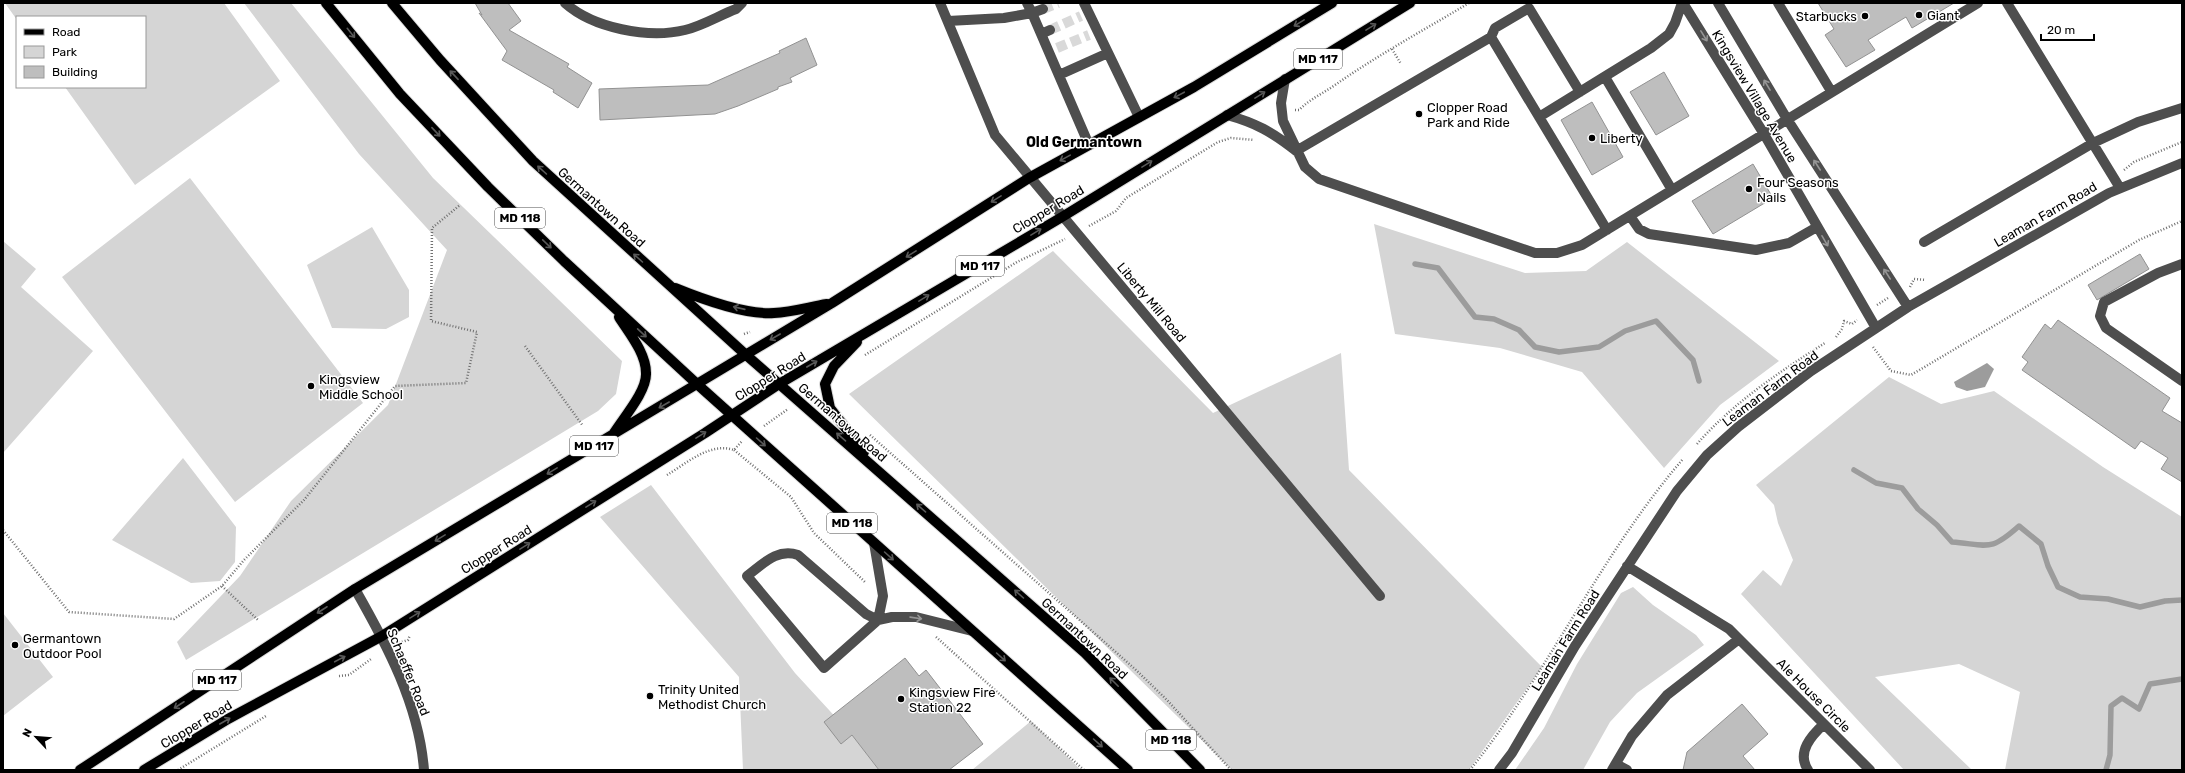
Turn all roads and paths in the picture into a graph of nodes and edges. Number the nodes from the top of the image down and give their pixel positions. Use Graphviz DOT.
graph roads {
  1 [pos="326,3"];
  2 [pos="392,3"];
  3 [pos="565,3"];
  4 [pos="742,3"];
  5 [pos="940,3"];
  6 [pos="1027,3"];
  7 [pos="1084,3"];
  8 [pos="1332,3"];
  9 [pos="1410,3"];
  10 [pos="1683,3"];
  11 [pos="1718,3"];
  12 [pos="1778,3"];
  13 [pos="1978,3"];
  14 [pos="2007,3"];
  15 [pos="1043,9"];
  16 [pos="1032,14"];
  17 [pos="948,20"];
  18 [pos="1491,37"];
  19 [pos="1392,49"];
  20 [pos="1108,53"];
  21 [pos="1401,64"];
  22 [pos="1059,75"];
  23 [pos="1605,77"];
  24 [pos="1285,79"];
  25 [pos="1580,92"];
  26 [pos="1831,92"];
  27 [pos="2182,108"];
  28 [pos="1227,115"];
  29 [pos="1139,117"];
  30 [pos="1539,117"];
  31 [pos="1787,119"];
  32 [pos="1764,134"];
  33 [pos="2182,142"];
  34 [pos="2093,143"];
  35 [pos="1089,145"];
  36 [pos="1296,151"];
  37 [pos="2182,163"];
  38 [pos="2113,177"];
  39 [pos="1029,178"];
  40 [pos="2120,188"];
  41 [pos="1672,190"];
  42 [pos="460,205"];
  43 [pos="1630,216"];
  44 [pos="1062,217"];
  45 [pos="2182,221"];
  46 [pos="1817,227"];
  47 [pos="1607,230"];
  48 [pos="1924,242"];
  49 [pos="1058,243"];
  50 [pos="2182,264"];
  51 [pos="1932,280"];
  52 [pos="667,284"];
  53 [pos="1898,292"];
  54 [pos="832,303"];
  55 [pos="611,305"];
  56 [pos="1908,307"];
  57 [pos="1866,313"];
  58 [pos="1852,324"];
  59 [pos="748,326"];
  60 [pos="1876,328"];
  61 [pos="867,332"];
  62 [pos="1864,336"];
  63 [pos="752,338"];
  64 [pos="526,346"];
  65 [pos="745,354"];
  66 [pos="860,358"];
  67 [pos="2182,381"];
  68 [pos="697,384"];
  69 [pos="779,384"];
  70 [pos="799,401"];
  71 [pos="732,416"];
  72 [pos="583,426"];
  73 [pos="866,432"];
  74 [pos="752,434"];
  75 [pos="612,436"];
  76 [pos="738,444"];
  77 [pos="1695,446"];
  78 [pos="1685,457"];
  79 [pos="880,472"];
  80 [pos="3,530"];
  81 [pos="874,543"];
  82 [pos="1627,566"];
  83 [pos="222,586"];
  84 [pos="355,589"];
  85 [pos="1380,596"];
  86 [pos="258,620"];
  87 [pos="878,620"];
  88 [pos="972,631"];
  89 [pos="382,636"];
  90 [pos="1739,639"];
  91 [pos="1824,724"];
  92 [pos="1614,767"];
  93 [pos="80,770"];
  94 [pos="144,770"];
  95 [pos="424,770"];
  96 [pos="1128,770"];
  97 [pos="1200,770"];
  98 [pos="1231,770"];
  99 [pos="1470,770"];
  100 [pos="1499,770"];
  101 [pos="1627,770"];
  102 [pos="1808,770"];
  103 [pos="1870,770"];
  1 -- 55 [label="main road, MD 118, one-way"];
  52 -- 2 [label="main road, Germantown Road / MD 118, one-way"];
  3 -- 4 [label="street"];
  5 -- 17 [label="street, Liberty Mill Road"];
  6 -- 16 [label="street"];
  7 -- 20 [label="street"];
  8 -- 29 [label="main road, Clopper Road / MD 117, one-way"];
  24 -- 9 [label="main road, Clopper Road / MD 117, one-way"];
  10 -- 23 [label="street"];
  10 -- 32 [label="street, Kingsview Village Avenue, one-way"];
  31 -- 11 [label="street, Kingsview Village Avenue, one-way"];
  12 -- 26 [label="street"];
  13 -- 26 [label="street"];
  14 -- 34 [label="street"];
  15 -- 16 [label="street"];
  16 -- 17 [label="street"];
  16 -- 22 [label="street"];
  17 -- 39 [label="street, Liberty Mill Road"];
  18 -- 25 [label="street"];
  18 -- 30 [label="street"];
  18 -- 36 [label="street"];
  19 -- 21 [label="path"];
  20 -- 22 [label="street"];
  20 -- 29 [label="street"];
  22 -- 35 [label="street"];
  23 -- 25 [label="street"];
  23 -- 41 [label="street"];
  28 -- 24 [label="main road, Clopper Road / MD 117, one-way"];
  24 -- 36 [label="street"];
  25 -- 30 [label="street"];
  26 -- 31 [label="street"];
  27 -- 34 [label="street"];
  28 -- 36 [label="street"];
  44 -- 28 [label="main road, Clopper Road / MD 117, one-way"];
  29 -- 35 [label="main road, Clopper Road / MD 117"];
  30 -- 47 [label="street"];
  31 -- 32 [label="street"];
  53 -- 31 [label="street, Kingsview Village Avenue, one-way"];
  32 -- 41 [label="street"];
  32 -- 46 [label="street, Kingsview Village Avenue"];
  33 -- 38 [label="path"];
  34 -- 38 [label="street"];
  34 -- 48 [label="street"];
  35 -- 39 [label="main road, Clopper Road / MD 117, one-way"];
  36 -- 47 [label="street"];
  37 -- 40 [label="street, Leaman Farm Road"];
  38 -- 40 [label="street"];
  39 -- 44 [label="street, Liberty Mill Road"];
  39 -- 54 [label="main road, Clopper Road / MD 117, one-way"];
  40 -- 56 [label="street, Leaman Farm Road"];
  41 -- 43 [label="street"];
  42 -- 83 [label="path"];
  43 -- 46 [label="street"];
  43 -- 47 [label="street"];
  61 -- 44 [label="main road, Clopper Road / MD 117, one-way"];
  44 -- 85 [label="street, Liberty Mill Road"];
  45 -- 62 [label="path"];
  46 -- 57 [label="street, Kingsview Village Avenue, one-way"];
  49 -- 66 [label="path"];
  50 -- 67 [label="street"];
  51 -- 53 [label="path"];
  54 -- 52 [label="main road, one-way"];
  52 -- 65 [label="main road, Germantown Road / MD 118"];
  53 -- 56 [label="street, Kingsview Village Avenue"];
  53 -- 57 [label="path"];
  54 -- 65 [label="main road, Clopper Road / MD 117, one-way"];
  55 -- 68 [label="main road, MD 118, one-way"];
  55 -- 75 [label="main road"];
  56 -- 60 [label="street, Leaman Farm Road"];
  57 -- 58 [label="path"];
  57 -- 60 [label="street, Kingsview Village Avenue"];
  58 -- 62 [label="path"];
  58 -- 77 [label="path"];
  59 -- 63 [label="path"];
  60 -- 62 [label="street, Leaman Farm Road"];
  69 -- 61 [label="main road, Clopper Road / MD 117, one-way"];
  61 -- 79 [label="main road"];
  62 -- 82 [label="street, Leaman Farm Road"];
  64 -- 72 [label="path"];
  65 -- 68 [label="main road, Clopper Road / MD 117"];
  65 -- 69 [label="main road, Germantown Road / MD 118"];
  68 -- 71 [label="main road, MD 118"];
  68 -- 75 [label="main road, Clopper Road / MD 117, one-way"];
  69 -- 70 [label="main road, Germantown Road / MD 118"];
  69 -- 71 [label="main road, Clopper Road / MD 117"];
  70 -- 74 [label="path"];
  79 -- 70 [label="main road, Germantown Road / MD 118, one-way"];
  71 -- 74 [label="main road, MD 118"];
  89 -- 71 [label="main road, Clopper Road / MD 117, one-way"];
  73 -- 98 [label="path"];
  74 -- 76 [label="path"];
  74 -- 81 [label="main road, MD 118, one-way"];
  75 -- 84 [label="main road, Clopper Road / MD 117, one-way"];
  78 -- 99 [label="path"];
  97 -- 79 [label="main road, Germantown Road / MD 118, one-way"];
  80 -- 83 [label="path"];
  81 -- 87 [label="street"];
  81 -- 88 [label="main road, MD 118, one-way"];
  82 -- 90 [label="street, Ale House Circle"];
  82 -- 100 [label="street, Leaman Farm Road"];
  83 -- 86 [label="path"];
  84 -- 89 [label="street, Schaeffer Road"];
  84 -- 93 [label="main road, Clopper Road / MD 117, one-way"];
  87 -- 87 [label="street"];
  87 -- 88 [label="street, one-way"];
  88 -- 96 [label="main road, MD 118, one-way"];
  94 -- 89 [label="main road, Clopper Road / MD 117, one-way"];
  89 -- 95 [label="street, Schaeffer Road"];
  90 -- 91 [label="street, Ale House Circle"];
  90 -- 92 [label="street"];
  91 -- 102 [label="street"];
  91 -- 103 [label="street, Ale House Circle"];
  92 -- 101 [label="street"];
}
